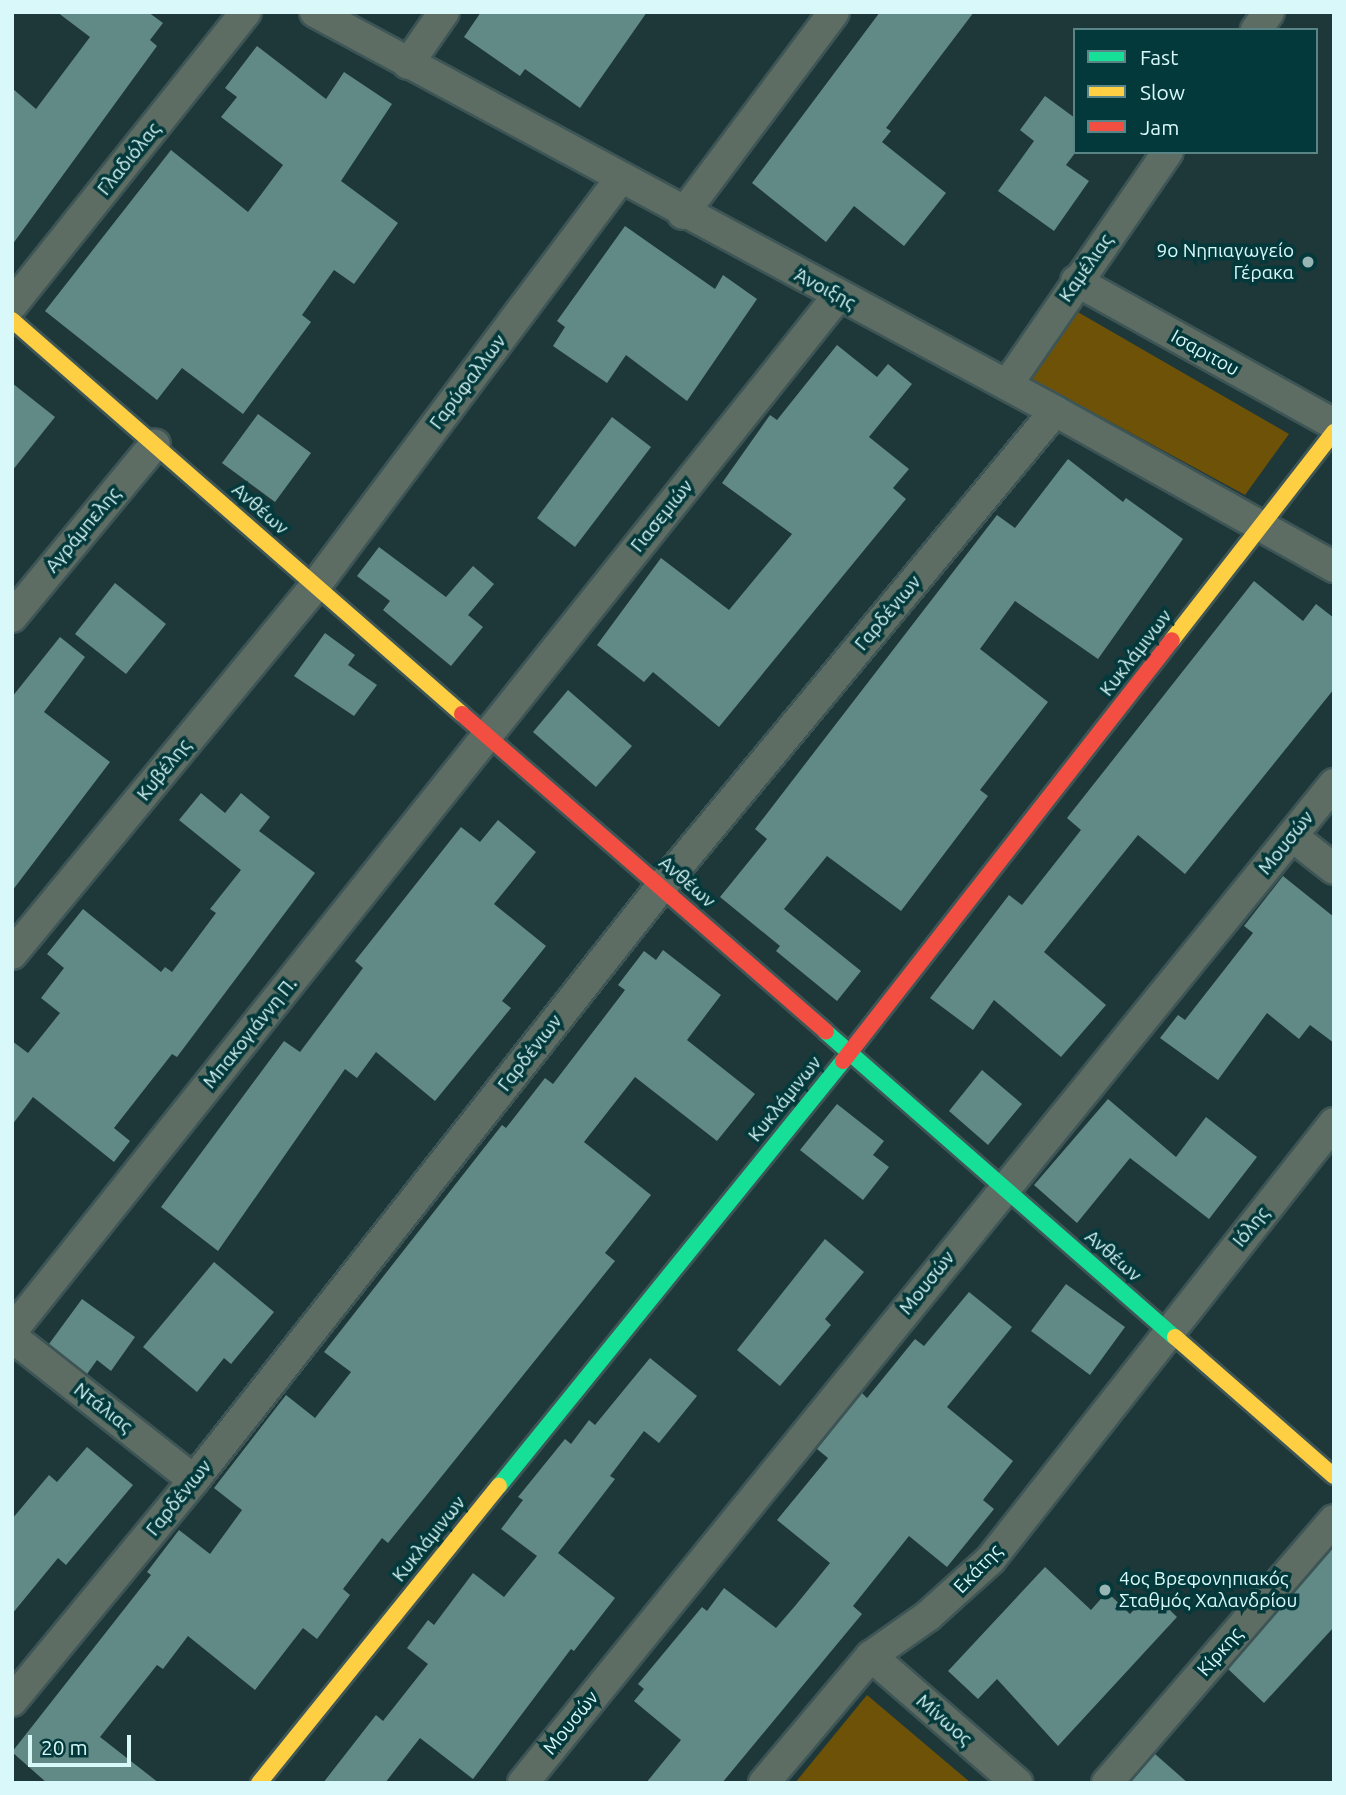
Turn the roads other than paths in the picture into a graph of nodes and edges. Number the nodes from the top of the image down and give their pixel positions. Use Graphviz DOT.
graph roads {
  1 [pos="246,12"];
  2 [pos="315,12"];
  3 [pos="444,12"];
  4 [pos="834,12"];
  5 [pos="1269,12"];
  6 [pos="1257,28"];
  7 [pos="408,64"];
  8 [pos="1167,154"];
  9 [pos="620,179"];
  10 [pos="683,214"];
  11 [pos="1076,281"];
  12 [pos="838,296"];
  13 [pos="12,305"];
  14 [pos="12,320"];
  15 [pos="1007,384"];
  16 [pos="1055,411"];
  17 [pos="1334,424"];
  18 [pos="1334,432"];
  19 [pos="155,444"];
  20 [pos="1261,527"];
  21 [pos="1334,567"];
  22 [pos="316,585"];
  23 [pos="12,617"];
  24 [pos="487,735"];
  25 [pos="1334,784"];
  26 [pos="1292,836"];
  27 [pos="1334,869"];
  28 [pos="661,887"];
  29 [pos="12,954"];
  30 [pos="850,1052"];
  31 [pos="1334,1123"];
  32 [pos="1004,1188"];
  33 [pos="12,1331"];
  34 [pos="1168,1331"];
  35 [pos="12,1337"];
  36 [pos="1334,1476"];
  37 [pos="194,1480"];
  38 [pos="1334,1520"];
  39 [pos="871,1656"];
  40 [pos="12,1701"];
  41 [pos="259,1783"];
  42 [pos="523,1783"];
  43 [pos="764,1783"];
  44 [pos="1017,1783"];
  45 [pos="1107,1783"];
  1 -- 13 [label="street, Γλαδιόλας"];
  2 -- 7 [label="street, Άνοιξης"];
  3 -- 7 [label="street"];
  4 -- 10 [label="street"];
  5 -- 6 [label="street"];
  7 -- 9 [label="street, Άνοιξης"];
  8 -- 11 [label="street, Καμέλιας"];
  9 -- 10 [label="street, Άνοιξης"];
  9 -- 22 [label="street, Γαρύφαλλων"];
  10 -- 12 [label="street, Άνοιξης"];
  11 -- 15 [label="street, Καμέλιας"];
  11 -- 17 [label="street, Ισαριτου"];
  12 -- 15 [label="street, Άνοιξης"];
  12 -- 24 [label="street, Γιασεμιών"];
  14 -- 19 [label="street, Ανθέων"];
  15 -- 16 [label="street, Άνοιξης"];
  16 -- 20 [label="street, Άνοιξης"];
  16 -- 28 [label="street, Γαρδένιων"];
  18 -- 20 [label="street, Κυκλάμινων"];
  19 -- 22 [label="street, Ανθέων"];
  19 -- 23 [label="street, Αγράμπελης"];
  20 -- 21 [label="street, Άνοιξης"];
  20 -- 30 [label="street, Κυκλάμινων"];
  22 -- 24 [label="street, Ανθέων"];
  22 -- 29 [label="street, Κυβέλης"];
  24 -- 28 [label="street, Ανθέων"];
  24 -- 33 [label="street, Μπακογιάννη Π."];
  25 -- 26 [label="street, Μουσών"];
  26 -- 27 [label="street"];
  26 -- 32 [label="street, Μουσών"];
  28 -- 30 [label="street, Ανθέων"];
  28 -- 37 [label="street, Γαρδένιων"];
  30 -- 32 [label="street, Ανθέων"];
  30 -- 41 [label="street, Κυκλάμινων"];
  31 -- 34 [label="street, Ιόλης"];
  32 -- 34 [label="street, Ανθέων"];
  32 -- 42 [label="street, Μουσών"];
  34 -- 36 [label="street, Ανθέων"];
  34 -- 39 [label="street, Εκάτης"];
  35 -- 37 [label="street, Ντάλιας"];
  37 -- 40 [label="street, Γαρδένιων"];
  38 -- 45 [label="street, Κίρκης"];
  39 -- 43 [label="street, Εκάτης"];
  39 -- 44 [label="street, Μίνωος"];
}
